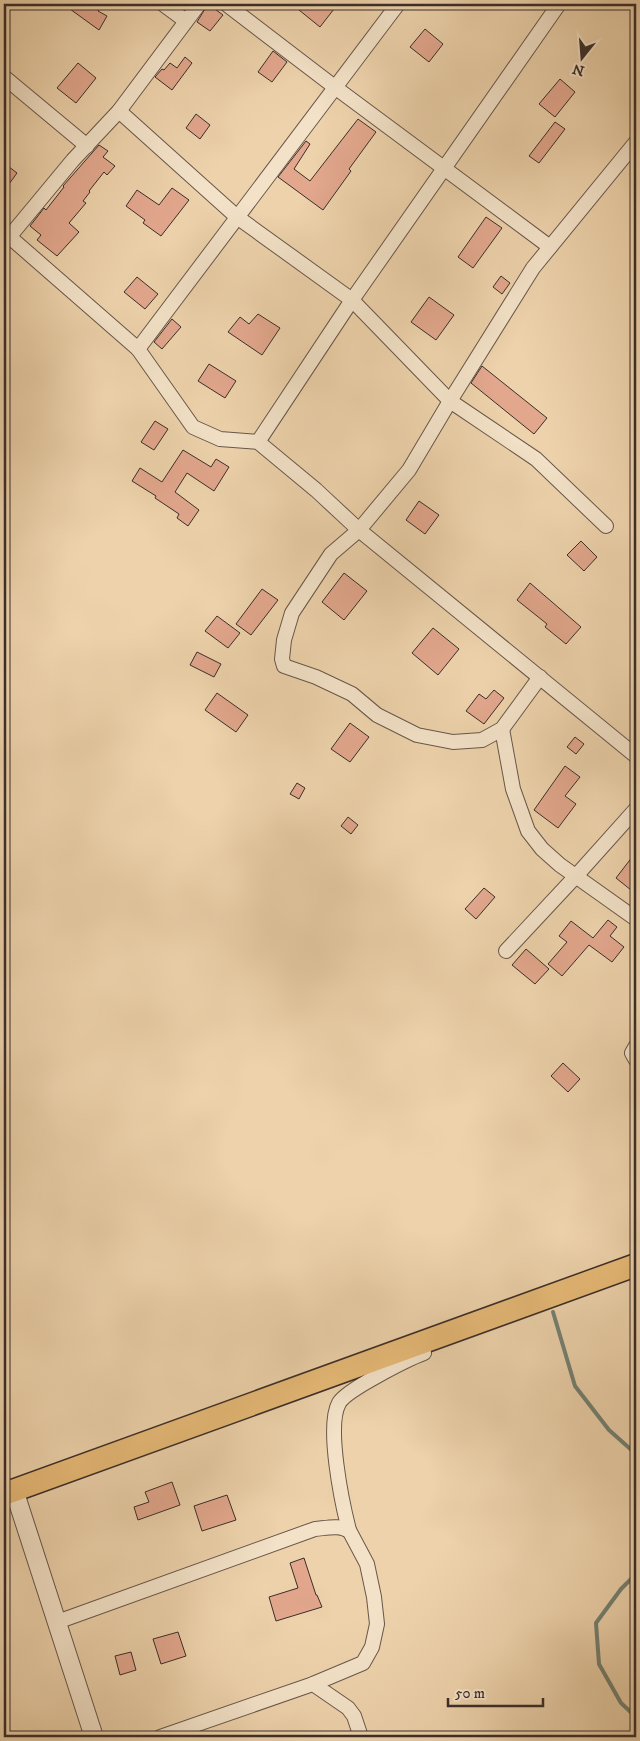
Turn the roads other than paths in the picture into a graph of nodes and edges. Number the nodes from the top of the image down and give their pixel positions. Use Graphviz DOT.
graph roads {
  1 [pos="163,4"];
  2 [pos="199,4"];
  3 [pos="226,4"];
  4 [pos="398,4"];
  5 [pos="559,4"];
  6 [pos="186,21"];
  7 [pos="4,77"];
  8 [pos="336,88"];
  9 [pos="119,111"];
  10 [pos="636,142"];
  11 [pos="87,146"];
  12 [pos="444,167"];
  13 [pos="237,217"];
  14 [pos="7,234"];
  15 [pos="550,247"];
  16 [pos="352,300"];
  17 [pos="138,349"];
  18 [pos="450,401"];
  19 [pos="258,442"];
  20 [pos="606,526"];
  21 [pos="359,530"];
  22 [pos="540,677"];
  23 [pos="502,728"];
  24 [pos="636,756"];
  25 [pos="636,809"];
  26 [pos="576,876"];
  27 [pos="636,919"];
  28 [pos="506,951"];
  29 [pos="636,1046"];
  30 [pos="636,1060"];
  31 [pos="636,1265"];
  32 [pos="512,1309"];
  33 [pos="9,1492"];
  34 [pos="349,1530"];
  35 [pos="57,1622"];
  36 [pos="313,1684"];
  37 [pos="94,1737"];
  38 [pos="160,1737"];
  39 [pos="361,1737"];
  1 -- 6 [label="street"];
  2 -- 6 [label="street"];
  3 -- 8 [label="street"];
  4 -- 8 [label="street"];
  5 -- 12 [label="street"];
  6 -- 9 [label="street"];
  7 -- 11 [label="street"];
  8 -- 12 [label="street"];
  8 -- 13 [label="street"];
  9 -- 11 [label="street"];
  9 -- 13 [label="street"];
  10 -- 15 [label="street"];
  11 -- 14 [label="street"];
  12 -- 15 [label="street"];
  12 -- 16 [label="street"];
  13 -- 16 [label="street"];
  13 -- 17 [label="street"];
  14 -- 17 [label="street"];
  15 -- 18 [label="street"];
  16 -- 18 [label="street"];
  16 -- 19 [label="street"];
  17 -- 19 [label="street"];
  18 -- 20 [label="street"];
  18 -- 21 [label="street"];
  19 -- 21 [label="street"];
  21 -- 22 [label="street"];
  21 -- 23 [label="street"];
  22 -- 23 [label="street"];
  22 -- 24 [label="street"];
  23 -- 26 [label="street"];
  25 -- 26 [label="street"];
  26 -- 27 [label="street"];
  26 -- 28 [label="street"];
  29 -- 30 [label="street"];
  31 -- 32 [label="highway"];
  32 -- 33 [label="highway"];
  32 -- 34 [label="street"];
  33 -- 35 [label="street"];
  34 -- 35 [label="street"];
  34 -- 36 [label="street"];
  35 -- 37 [label="street"];
  36 -- 38 [label="street"];
  36 -- 39 [label="street"];
}
